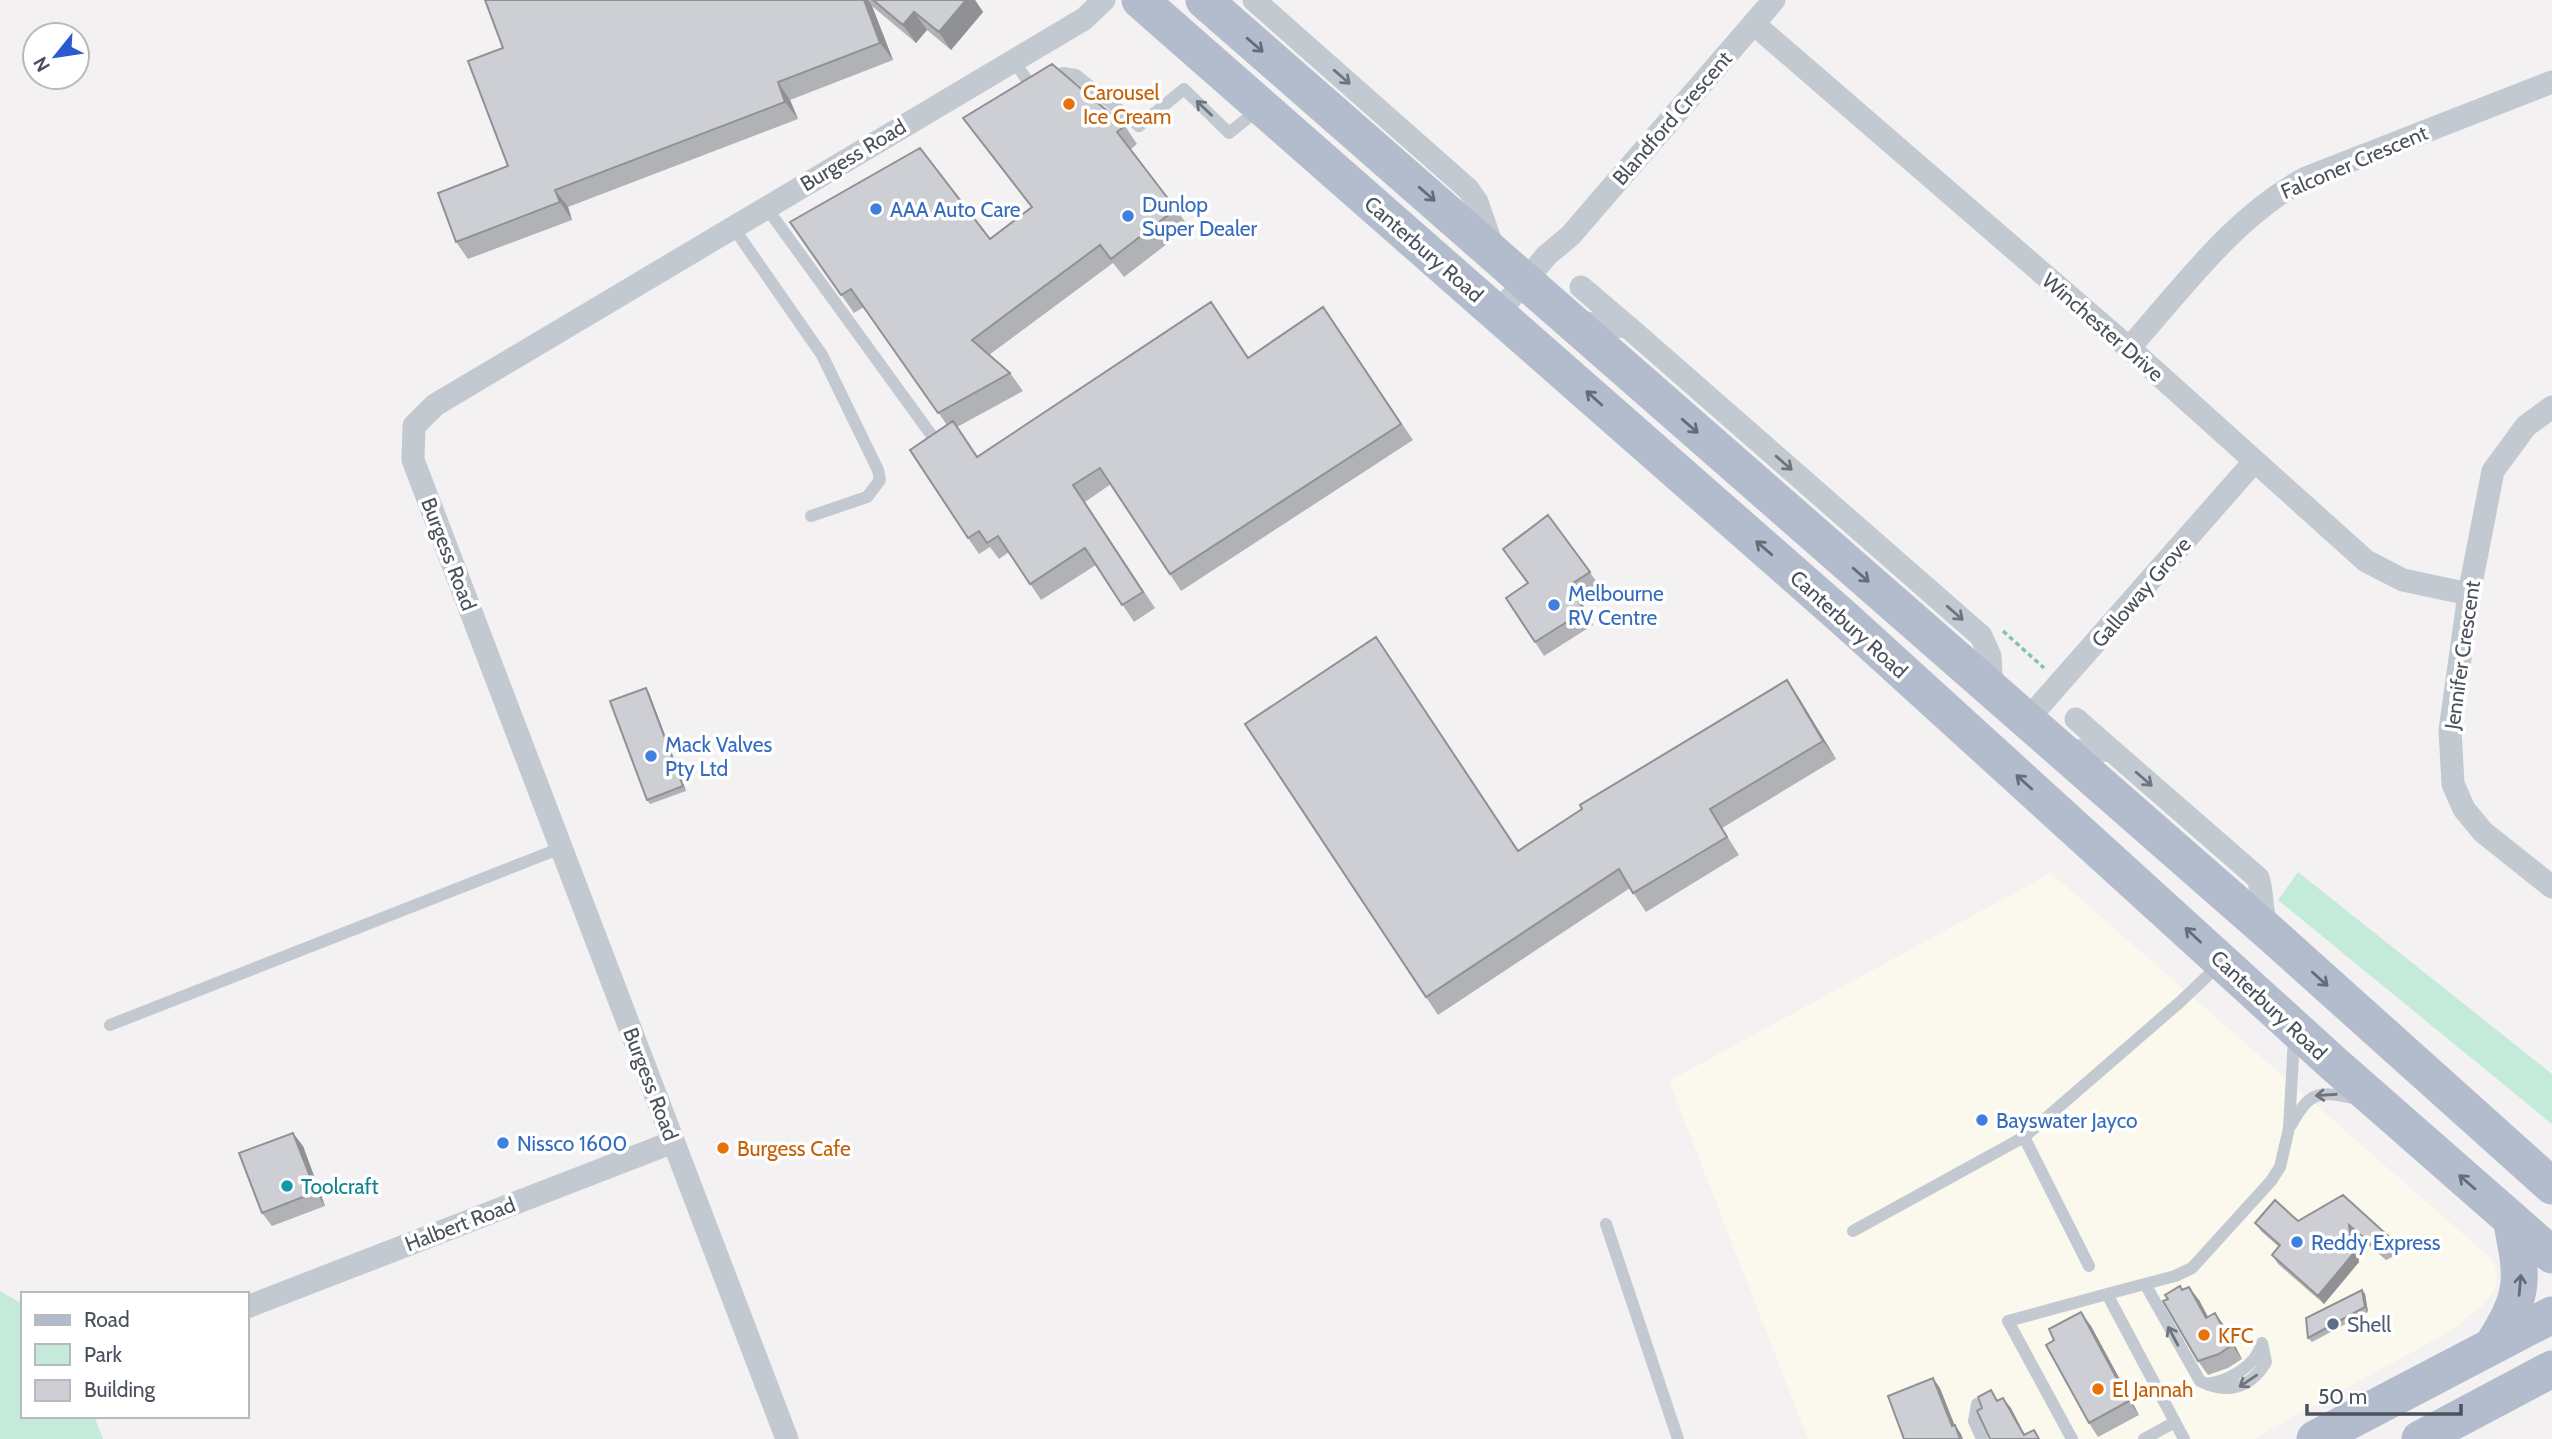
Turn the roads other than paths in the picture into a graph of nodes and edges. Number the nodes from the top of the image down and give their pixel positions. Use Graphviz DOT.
graph roads {
  1 [pos="1104,0"];
  2 [pos="1140,0"];
  3 [pos="1204,0"];
  4 [pos="1254,0"];
  5 [pos="1768,2"];
  6 [pos="1754,24"];
  7 [pos="1013,60"];
  8 [pos="2552,82"];
  9 [pos="1262,107"];
  10 [pos="766,207"];
  11 [pos="733,227"];
  12 [pos="1496,255"];
  13 [pos="1528,284"];
  14 [pos="1581,287"];
  15 [pos="1502,317"];
  16 [pos="1571,321"];
  17 [pos="1628,327"];
  18 [pos="2129,348"];
  19 [pos="2552,407"];
  20 [pos="935,440"];
  21 [pos="2253,463"];
  22 [pos="811,516"];
  23 [pos="2469,594"];
  24 [pos="1992,690"];
  25 [pos="2027,720"];
  26 [pos="2069,735"];
  27 [pos="2111,750"];
  28 [pos="1995,756"];
  29 [pos="561,848"];
  30 [pos="2552,887"];
  31 [pos="2270,933"];
  32 [pos="2222,962"];
  33 [pos="2290,1024"];
  34 [pos="110,1025"];
  35 [pos="2423,1073"];
  36 [pos="2378,1103"];
  37 [pos="2289,1128"];
  38 [pos="2024,1137"];
  39 [pos="673,1142"];
  40 [pos="2552,1155"];
  41 [pos="2552,1186"];
  42 [pos="2511,1219"];
  43 [pos="1606,1224"];
  44 [pos="1853,1231"];
  45 [pos="2552,1255"];
  46 [pos="2089,1266"];
  47 [pos="2145,1284"];
  48 [pos="2107,1294"];
  49 [pos="248,1307"];
  50 [pos="2552,1315"];
  51 [pos="2262,1343"];
  52 [pos="2492,1346"];
  53 [pos="2550,1372"];
  54 [pos="1976,1404"];
  55 [pos="2175,1422"];
  56 [pos="787,1439"];
  57 [pos="1678,1439"];
  58 [pos="1982,1439"];
  59 [pos="2073,1439"];
  60 [pos="2144,1439"];
  61 [pos="2184,1439"];
  62 [pos="2315,1439"];
  63 [pos="2420,1439"];
  1 -- 7 [label="street, Burgess Road"];
  2 -- 9 [label="main road, Canterbury Road"];
  3 -- 12 [label="main road, Canterbury Road, one-way"];
  4 -- 12 [label="street, Canterbury Road, one-way"];
  5 -- 6 [label="street, Blandford Crescent"];
  6 -- 13 [label="street, Blandford Crescent"];
  6 -- 18 [label="street, Winchester Drive"];
  9 -- 7 [label="lane, one-way"];
  7 -- 10 [label="street, Burgess Road"];
  8 -- 18 [label="street, Falconer Crescent"];
  9 -- 15 [label="main road, Canterbury Road"];
  10 -- 11 [label="street, Burgess Road"];
  10 -- 20 [label="lane"];
  11 -- 22 [label="lane"];
  11 -- 29 [label="street, Burgess Road"];
  12 -- 13 [label="main road, Canterbury Road"];
  13 -- 15 [label="street, Blandford Crescent"];
  13 -- 16 [label="main road, Canterbury Road"];
  14 -- 17 [label="street"];
  28 -- 15 [label="main road, Canterbury Road, one-way"];
  16 -- 17 [label="street"];
  16 -- 24 [label="main road, Canterbury Road, one-way"];
  17 -- 24 [label="street, one-way"];
  18 -- 21 [label="street, Winchester Drive"];
  19 -- 23 [label="street, Jennifer Crescent"];
  21 -- 23 [label="street, Winchester Drive"];
  21 -- 25 [label="street, Galloway Grove"];
  23 -- 30 [label="street, Jennifer Crescent"];
  24 -- 25 [label="main road, Canterbury Road"];
  25 -- 26 [label="main road, Canterbury Road"];
  25 -- 28 [label="main road"];
  26 -- 27 [label="street"];
  26 -- 27 [label="street, Canterbury Road"];
  26 -- 31 [label="main road, Canterbury Road"];
  27 -- 31 [label="street, Canterbury Road, one-way"];
  32 -- 28 [label="main road, Canterbury Road, one-way"];
  29 -- 34 [label="lane"];
  29 -- 39 [label="street, Burgess Road"];
  31 -- 35 [label="main road, Canterbury Road, one-way"];
  32 -- 33 [label="main road, Canterbury Road"];
  32 -- 38 [label="lane"];
  33 -- 36 [label="main road, Canterbury Road"];
  33 -- 37 [label="lane"];
  35 -- 40 [label="main road"];
  35 -- 41 [label="main road, Canterbury Road"];
  36 -- 37 [label="lane, one-way"];
  42 -- 36 [label="main road, Canterbury Road, one-way"];
  37 -- 47 [label="lane"];
  38 -- 44 [label="lane"];
  38 -- 46 [label="lane"];
  39 -- 49 [label="street, Halbert Road"];
  39 -- 56 [label="street, Burgess Road"];
  42 -- 45 [label="main road, Canterbury Road"];
  52 -- 42 [label="main road, one-way"];
  43 -- 57 [label="lane"];
  47 -- 48 [label="lane"];
  51 -- 47 [label="lane, one-way"];
  48 -- 55 [label="lane"];
  48 -- 59 [label="lane"];
  50 -- 52 [label="main road"];
  52 -- 62 [label="main road"];
  53 -- 63 [label="main road"];
  54 -- 58 [label="lane"];
  55 -- 60 [label="lane"];
  55 -- 61 [label="lane"];
}
